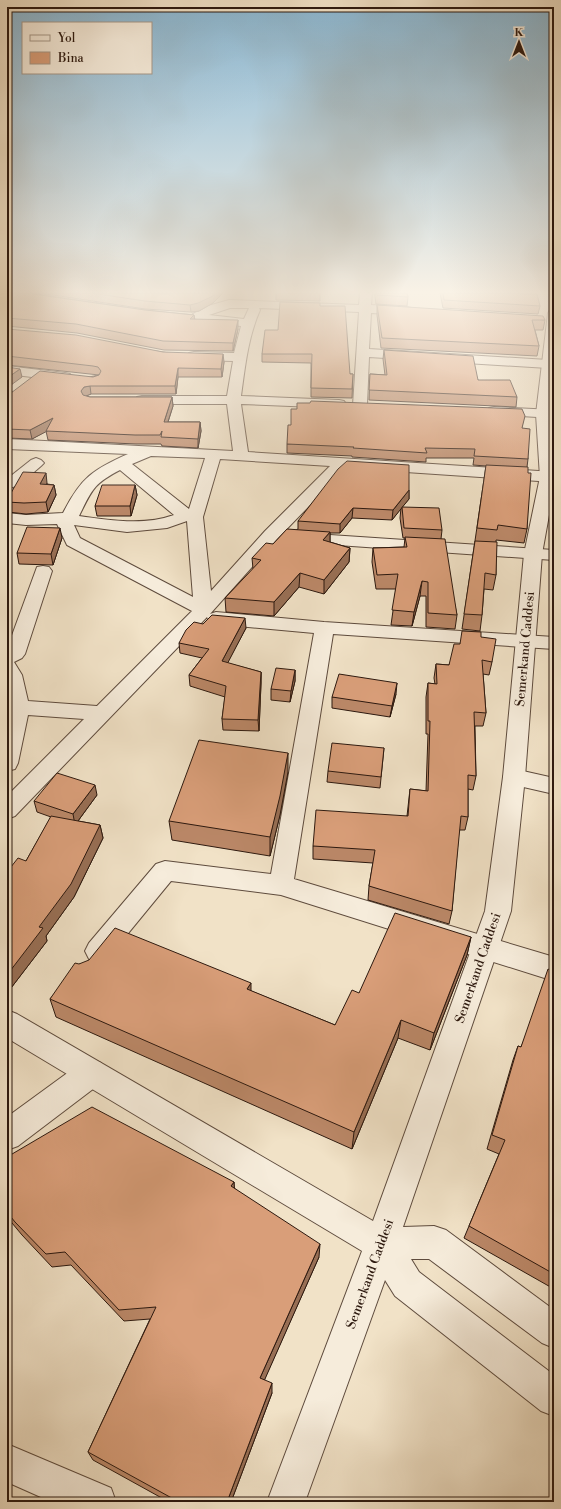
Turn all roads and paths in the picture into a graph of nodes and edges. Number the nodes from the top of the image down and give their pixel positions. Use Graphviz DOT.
graph roads {
  1 [pos="239,363"];
  2 [pos="362,363"];
  3 [pos="538,363"];
  4 [pos="548,364"];
  5 [pos="7,370"];
  6 [pos="38,374"];
  7 [pos="80,379"];
  8 [pos="26,383"];
  9 [pos="130,400"];
  10 [pos="233,400"];
  11 [pos="360,404"];
  12 [pos="376,405"];
  13 [pos="480,411"];
  14 [pos="548,414"];
  15 [pos="7,444"];
  16 [pos="152,451"];
  17 [pos="214,454"];
  18 [pos="241,456"];
  19 [pos="122,462"];
  20 [pos="36,463"];
  21 [pos="342,463"];
  22 [pos="551,477"];
  23 [pos="7,484"];
  24 [pos="191,514"];
  25 [pos="63,519"];
  26 [pos="11,522"];
  27 [pos="271,536"];
  28 [pos="544,554"];
  29 [pos="43,572"];
  30 [pos="201,612"];
  31 [pos="324,628"];
  32 [pos="524,642"];
  33 [pos="554,643"];
  34 [pos="7,658"];
  35 [pos="7,667"];
  36 [pos="13,707"];
  37 [pos="103,713"];
  38 [pos="7,763"];
  39 [pos="514,777"];
  40 [pos="554,786"];
  41 [pos="7,810"];
  42 [pos="281,885"];
  43 [pos="485,949"];
  44 [pos="83,969"];
  45 [pos="554,969"];
  46 [pos="7,1023"];
  47 [pos="91,1073"];
  48 [pos="7,1135"];
  49 [pos="381,1244"];
  50 [pos="554,1331"];
  51 [pos="554,1398"];
  52 [pos="7,1463"];
  53 [pos="97,1502"];
  54 [pos="286,1502"];
  1 -- 10 [label="street"];
  2 -- 11 [label="street"];
  3 -- 4 [label="street"];
  4 -- 14 [label="street, Semerkand Caddesi"];
  5 -- 6 [label="street"];
  6 -- 7 [label="street"];
  6 -- 8 [label="street"];
  9 -- 10 [label="street"];
  10 -- 11 [label="street"];
  10 -- 18 [label="street"];
  11 -- 12 [label="street"];
  13 -- 14 [label="street"];
  14 -- 22 [label="street, Semerkand Caddesi"];
  15 -- 16 [label="street"];
  16 -- 17 [label="street"];
  16 -- 19 [label="street"];
  17 -- 18 [label="street"];
  17 -- 24 [label="street"];
  18 -- 21 [label="street"];
  19 -- 24 [label="street"];
  19 -- 25 [label="street"];
  20 -- 23 [label="street"];
  21 -- 22 [label="street"];
  21 -- 27 [label="street"];
  22 -- 28 [label="street, Semerkand Caddesi"];
  24 -- 25 [label="street"];
  24 -- 30 [label="street"];
  25 -- 26 [label="street"];
  25 -- 30 [label="street"];
  27 -- 28 [label="street"];
  27 -- 30 [label="street"];
  28 -- 32 [label="street, Semerkand Caddesi"];
  29 -- 34 [label="street"];
  30 -- 31 [label="street"];
  30 -- 37 [label="street"];
  31 -- 32 [label="street"];
  31 -- 42 [label="street"];
  32 -- 33 [label="street"];
  32 -- 39 [label="street, Semerkand Caddesi"];
  35 -- 36 [label="street"];
  36 -- 37 [label="street"];
  36 -- 38 [label="street"];
  37 -- 41 [label="street"];
  39 -- 40 [label="street"];
  39 -- 43 [label="street, Semerkand Caddesi"];
  42 -- 43 [label="street"];
  42 -- 44 [label="street"];
  43 -- 45 [label="street"];
  43 -- 49 [label="street, Semerkand Caddesi"];
  46 -- 47 [label="street"];
  47 -- 48 [label="street"];
  47 -- 49 [label="street"];
  49 -- 50 [label="street"];
  49 -- 51 [label="street"];
  49 -- 54 [label="street, Semerkand Caddesi"];
  52 -- 53 [label="street"];
}
